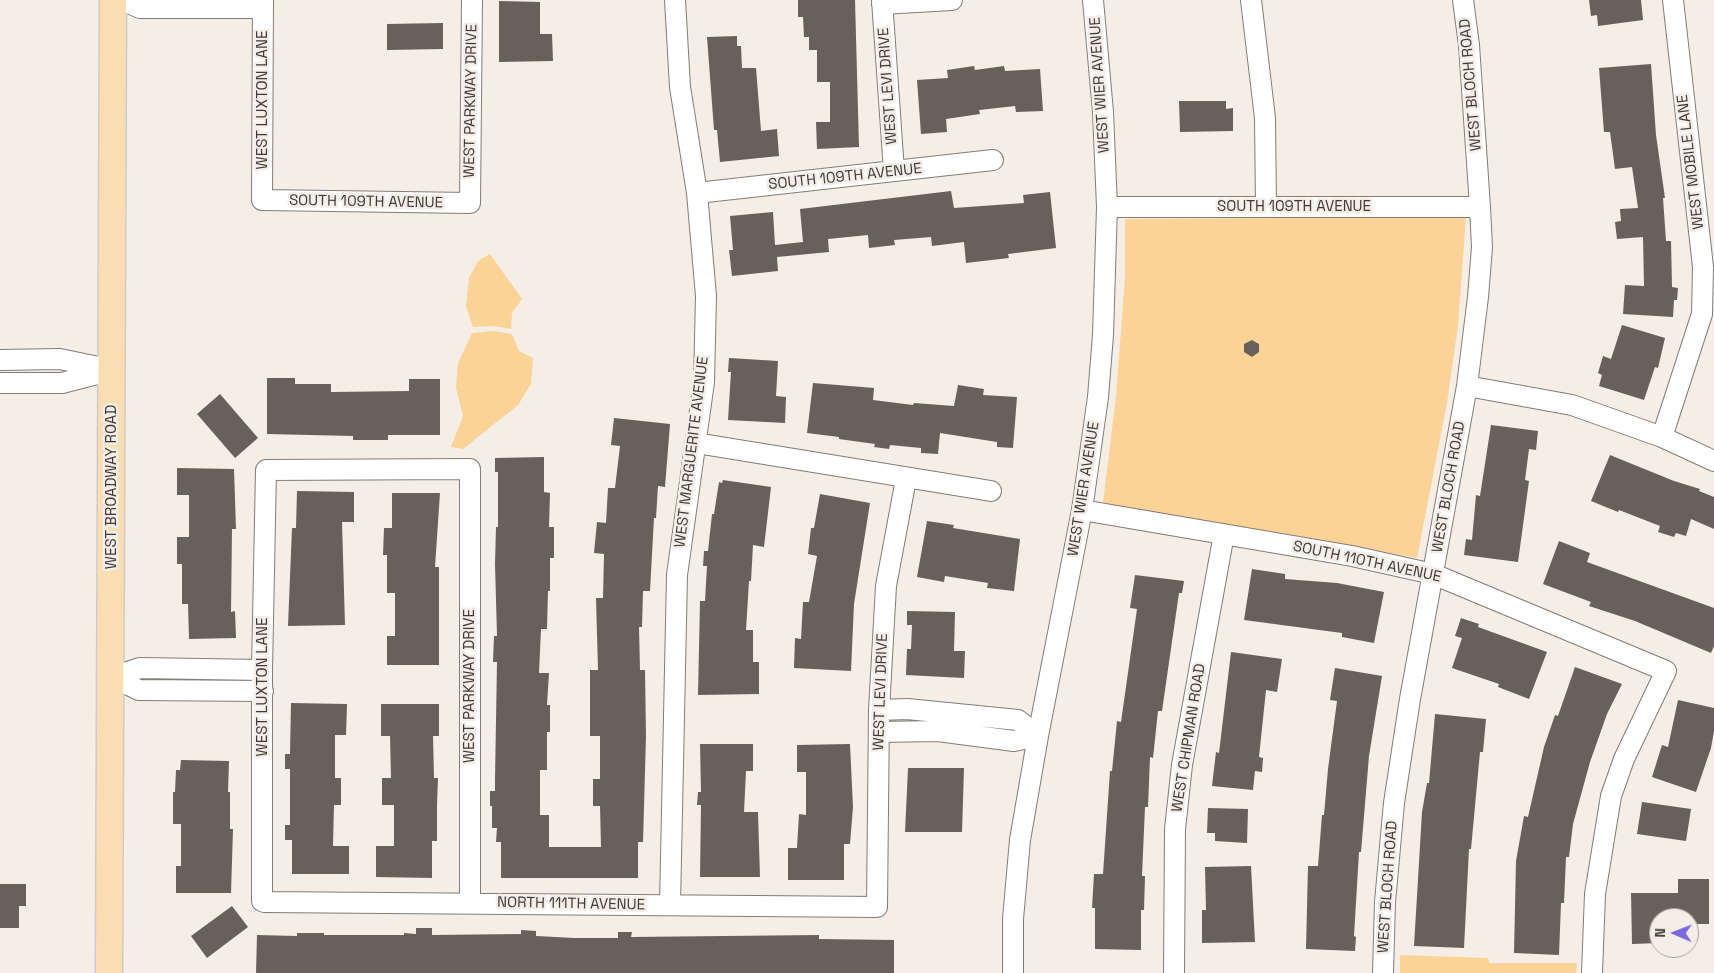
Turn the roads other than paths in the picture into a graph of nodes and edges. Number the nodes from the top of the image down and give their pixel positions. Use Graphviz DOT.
graph roads {
  1 [pos="113,0"];
  2 [pos="122,0"];
  3 [pos="472,0"];
  4 [pos="676,0"];
  5 [pos="952,0"];
  6 [pos="1093,0"];
  7 [pos="1251,0"];
  8 [pos="1463,0"];
  9 [pos="1673,0"];
  10 [pos="882,2"];
  11 [pos="263,4"];
  12 [pos="993,160"];
  13 [pos="894,171"];
  14 [pos="697,193"];
  15 [pos="262,200"];
  16 [pos="470,203"];
  17 [pos="1266,206"];
  18 [pos="1107,207"];
  19 [pos="1480,207"];
  20 [pos="0,360"];
  21 [pos="112,370"];
  22 [pos="0,383"];
  23 [pos="1467,386"];
  24 [pos="1662,437"];
  25 [pos="696,443"];
  26 [pos="1714,461"];
  27 [pos="266,470"];
  28 [pos="906,479"];
  29 [pos="991,491"];
  30 [pos="1082,510"];
  31 [pos="1224,534"];
  32 [pos="1433,574"];
  33 [pos="262,670"];
  34 [pos="112,677"];
  35 [pos="263,691"];
  36 [pos="879,710"];
  37 [pos="879,732"];
  38 [pos="1038,736"];
  39 [pos="264,902"];
  40 [pos="470,903"];
  41 [pos="670,905"];
  42 [pos="878,907"];
  43 [pos="110,973"];
  44 [pos="1013,973"];
  45 [pos="1174,973"];
  46 [pos="1383,973"];
  47 [pos="1592,973"];
  1 -- 21 [label="main road, WEST BROADWAY ROAD"];
  2 -- 11 [label="street"];
  3 -- 16 [label="street, WEST PARKWAY DRIVE"];
  4 -- 14 [label="street, WEST MARGUERITE AVENUE"];
  5 -- 10 [label="street"];
  6 -- 18 [label="street, WEST WIER AVENUE"];
  7 -- 17 [label="street"];
  8 -- 19 [label="street, WEST BLOCH ROAD"];
  9 -- 24 [label="street, WEST MOBILE LANE"];
  10 -- 13 [label="street, WEST LEVI DRIVE"];
  11 -- 15 [label="street, WEST LUXTON LANE"];
  12 -- 13 [label="street, SOUTH 109TH AVENUE"];
  13 -- 14 [label="street, SOUTH 109TH AVENUE"];
  14 -- 25 [label="street, WEST MARGUERITE AVENUE"];
  15 -- 16 [label="street, SOUTH 109TH AVENUE"];
  17 -- 18 [label="street, SOUTH 109TH AVENUE"];
  17 -- 19 [label="street, SOUTH 109TH AVENUE"];
  18 -- 30 [label="street, WEST WIER AVENUE"];
  19 -- 23 [label="street, WEST BLOCH ROAD"];
  20 -- 21 [label="street"];
  21 -- 22 [label="street"];
  21 -- 34 [label="main road, WEST BROADWAY ROAD"];
  23 -- 24 [label="street"];
  23 -- 32 [label="street, WEST BLOCH ROAD"];
  24 -- 26 [label="street"];
  25 -- 28 [label="street"];
  25 -- 41 [label="street, WEST MARGUERITE AVENUE"];
  27 -- 33 [label="street, WEST LUXTON LANE"];
  27 -- 40 [label="street, WEST PARKWAY DRIVE"];
  28 -- 29 [label="street"];
  28 -- 36 [label="street, WEST LEVI DRIVE"];
  30 -- 31 [label="street, SOUTH 110TH AVENUE"];
  30 -- 38 [label="street, WEST WIER AVENUE"];
  31 -- 32 [label="street, SOUTH 110TH AVENUE"];
  31 -- 45 [label="street, WEST CHIPMAN ROAD"];
  32 -- 46 [label="street, WEST BLOCH ROAD"];
  32 -- 47 [label="street, SOUTH 110TH AVENUE"];
  33 -- 34 [label="street"];
  33 -- 35 [label="street, WEST LUXTON LANE"];
  34 -- 35 [label="street"];
  34 -- 43 [label="main road, WEST BROADWAY ROAD"];
  35 -- 39 [label="street, WEST LUXTON LANE"];
  36 -- 37 [label="street, WEST LEVI DRIVE"];
  36 -- 38 [label="street"];
  37 -- 38 [label="street"];
  37 -- 42 [label="street, WEST LEVI DRIVE"];
  38 -- 44 [label="street, WEST WIER AVENUE"];
  39 -- 40 [label="street, NORTH 111TH AVENUE"];
  40 -- 41 [label="street, NORTH 111TH AVENUE"];
  41 -- 42 [label="street, NORTH 111TH AVENUE"];
}
